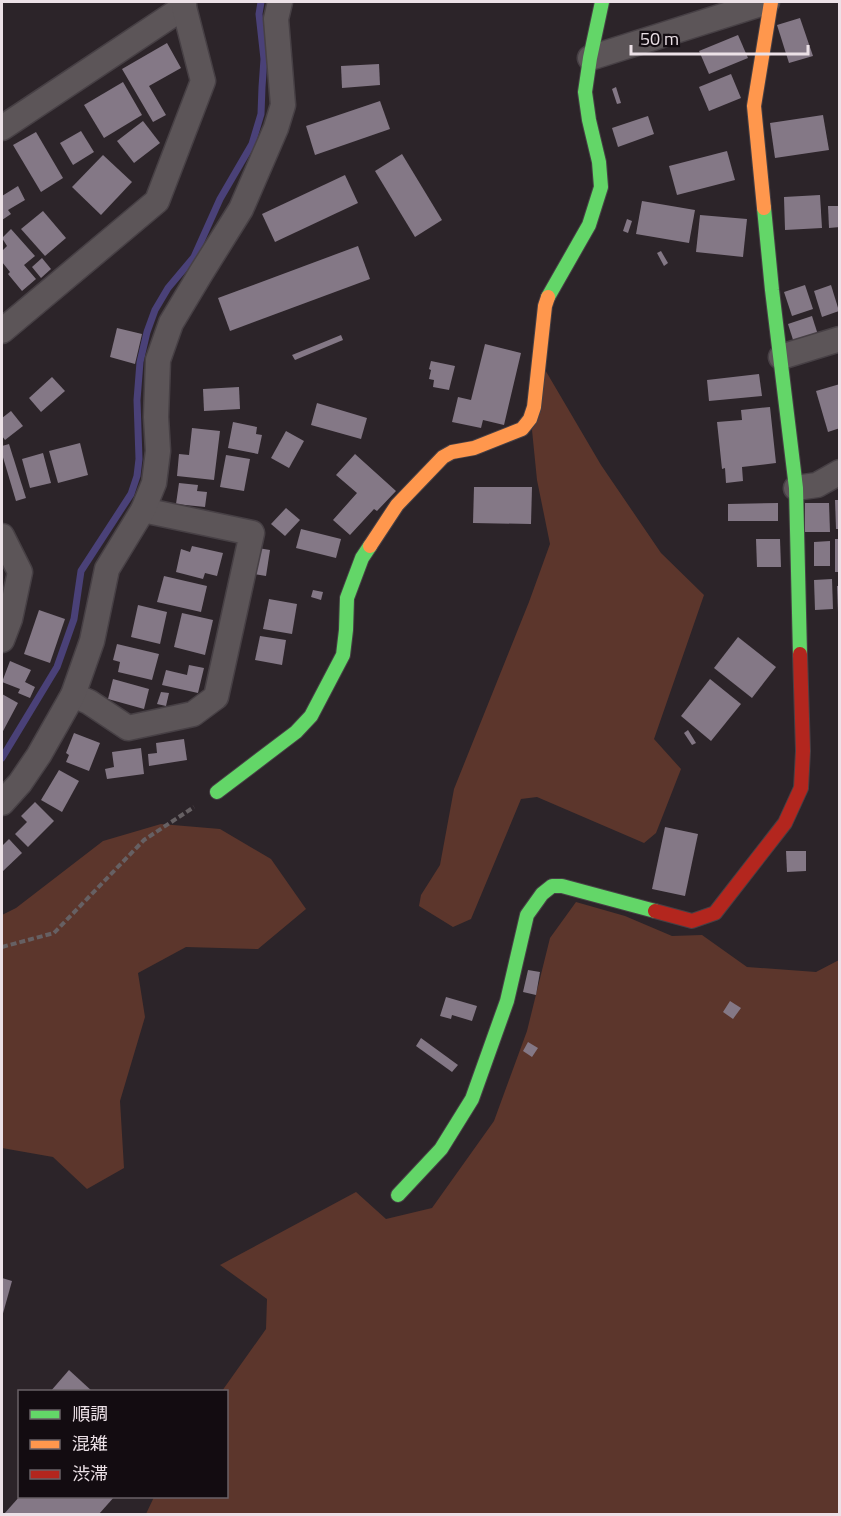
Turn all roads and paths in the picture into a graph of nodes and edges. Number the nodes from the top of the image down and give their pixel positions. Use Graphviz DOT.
graph roads {
  1 [pos="280,2"];
  2 [pos="602,2"];
  3 [pos="766,2"];
  4 [pos="771,2"];
  5 [pos="184,4"];
  6 [pos="590,58"];
  7 [pos="2,128"];
  8 [pos="2,331"];
  9 [pos="840,339"];
  10 [pos="781,357"];
  11 [pos="837,475"];
  12 [pos="796,488"];
  13 [pos="143,510"];
  14 [pos="2,536"];
  15 [pos="2,640"];
  16 [pos="73,695"];
  17 [pos="217,792"];
  18 [pos="2,803"];
  19 [pos="2,947"];
  20 [pos="398,1195"];
  1 -- 13 [label="street"];
  2 -- 6 [label="street"];
  3 -- 6 [label="street"];
  4 -- 10 [label="street"];
  5 -- 7 [label="street"];
  5 -- 8 [label="street"];
  6 -- 17 [label="street"];
  9 -- 10 [label="street"];
  10 -- 12 [label="street"];
  11 -- 12 [label="street"];
  12 -- 20 [label="street"];
  13 -- 16 [label="street"];
  13 -- 16 [label="street"];
  14 -- 15 [label="street"];
  16 -- 18 [label="street"];
  17 -- 19 [label="path"];
}
